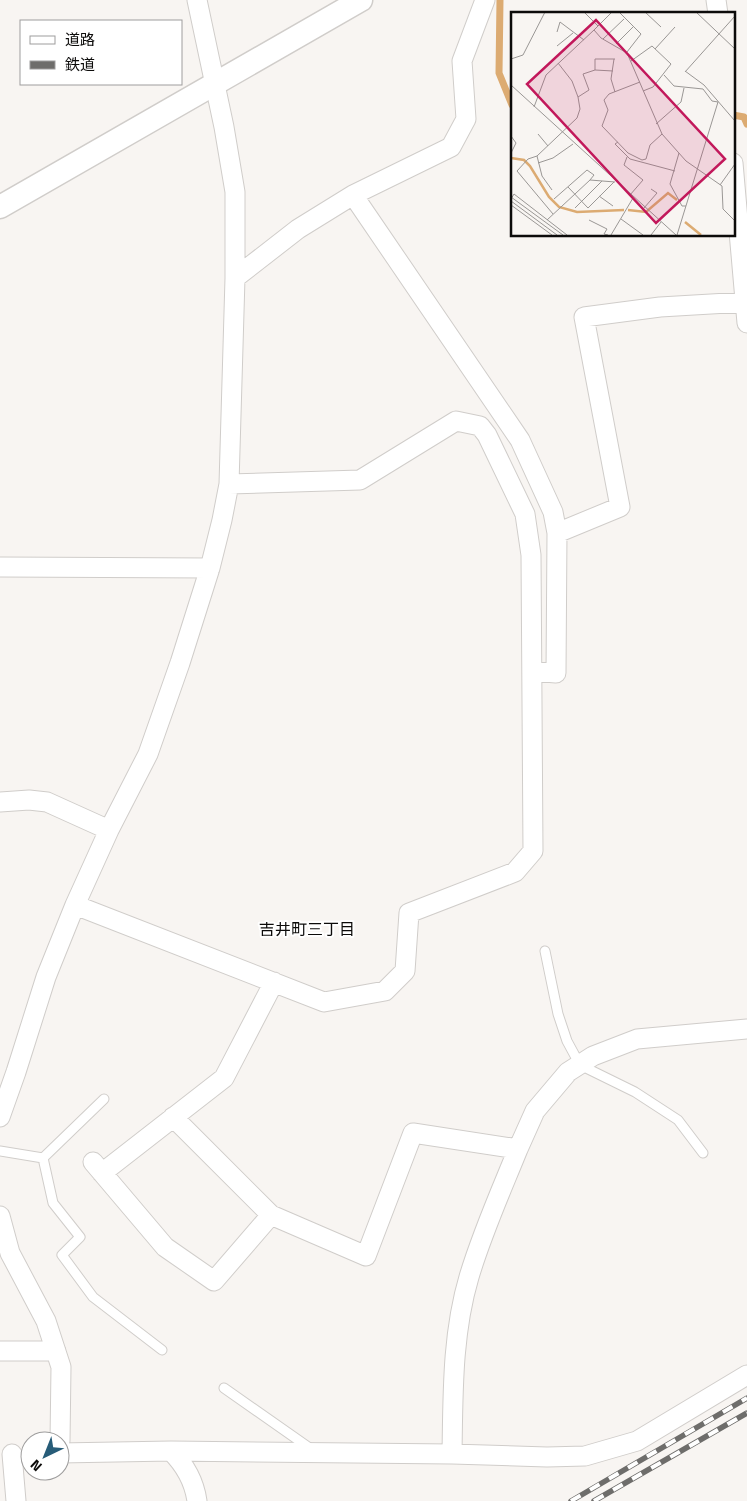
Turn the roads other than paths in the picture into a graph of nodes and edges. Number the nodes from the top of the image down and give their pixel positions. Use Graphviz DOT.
graph roads {
  1 [pos="197,0"];
  2 [pos="361,0"];
  3 [pos="485,0"];
  4 [pos="215,84"];
  5 [pos="734,173"];
  6 [pos="353,196"];
  7 [pos="0,208"];
  8 [pos="744,268"];
  9 [pos="235,278"];
  10 [pos="745,302"];
  11 [pos="747,323"];
  12 [pos="230,484"];
  13 [pos="557,533"];
  14 [pos="0,566"];
  15 [pos="210,568"];
  16 [pos="532,671"];
  17 [pos="0,802"];
  18 [pos="109,830"];
  19 [pos="75,905"];
  20 [pos="545,951"];
  21 [pos="274,982"];
  22 [pos="747,1029"];
  23 [pos="580,1065"];
  24 [pos="8,1070"];
  25 [pos="104,1099"];
  26 [pos="0,1117"];
  27 [pos="173,1117"];
  28 [pos="518,1149"];
  29 [pos="0,1151"];
  30 [pos="703,1153"];
  31 [pos="43,1158"];
  32 [pos="271,1215"];
  33 [pos="0,1216"];
  34 [pos="6,1257"];
  35 [pos="162,1350"];
  36 [pos="0,1351"];
  37 [pos="56,1351"];
  38 [pos="747,1375"];
  39 [pos="224,1388"];
  40 [pos="60,1431"];
  41 [pos="171,1450"];
  42 [pos="315,1452"];
  43 [pos="70,1453"];
  44 [pos="14,1454"];
  45 [pos="452,1454"];
  46 [pos="16,1501"];
  47 [pos="197,1501"];
  1 -- 4 [label="street"];
  2 -- 4 [label="street"];
  3 -- 6 [label="street"];
  4 -- 7 [label="street"];
  4 -- 9 [label="street"];
  5 -- 8 [label="street"];
  6 -- 9 [label="street"];
  6 -- 13 [label="street"];
  8 -- 10 [label="street"];
  9 -- 12 [label="street"];
  10 -- 11 [label="street"];
  10 -- 13 [label="street"];
  12 -- 15 [label="street"];
  12 -- 16 [label="street"];
  13 -- 16 [label="street"];
  14 -- 15 [label="street"];
  15 -- 18 [label="street"];
  16 -- 21 [label="street"];
  17 -- 18 [label="street"];
  18 -- 19 [label="street"];
  19 -- 21 [label="street"];
  19 -- 24 [label="street"];
  20 -- 23 [label="lane"];
  21 -- 27 [label="street"];
  22 -- 23 [label="street"];
  23 -- 28 [label="street"];
  23 -- 30 [label="lane"];
  24 -- 26 [label="street"];
  25 -- 31 [label="lane"];
  27 -- 32 [label="street"];
  27 -- 32 [label="street"];
  28 -- 32 [label="street"];
  28 -- 45 [label="street"];
  29 -- 31 [label="lane"];
  31 -- 35 [label="lane"];
  33 -- 34 [label="street"];
  34 -- 37 [label="street"];
  36 -- 37 [label="street"];
  37 -- 40 [label="street"];
  38 -- 45 [label="street"];
  39 -- 42 [label="lane"];
  41 -- 42 [label="street"];
  41 -- 43 [label="street"];
  41 -- 47 [label="street"];
  42 -- 45 [label="street"];
  44 -- 46 [label="street"];
}
